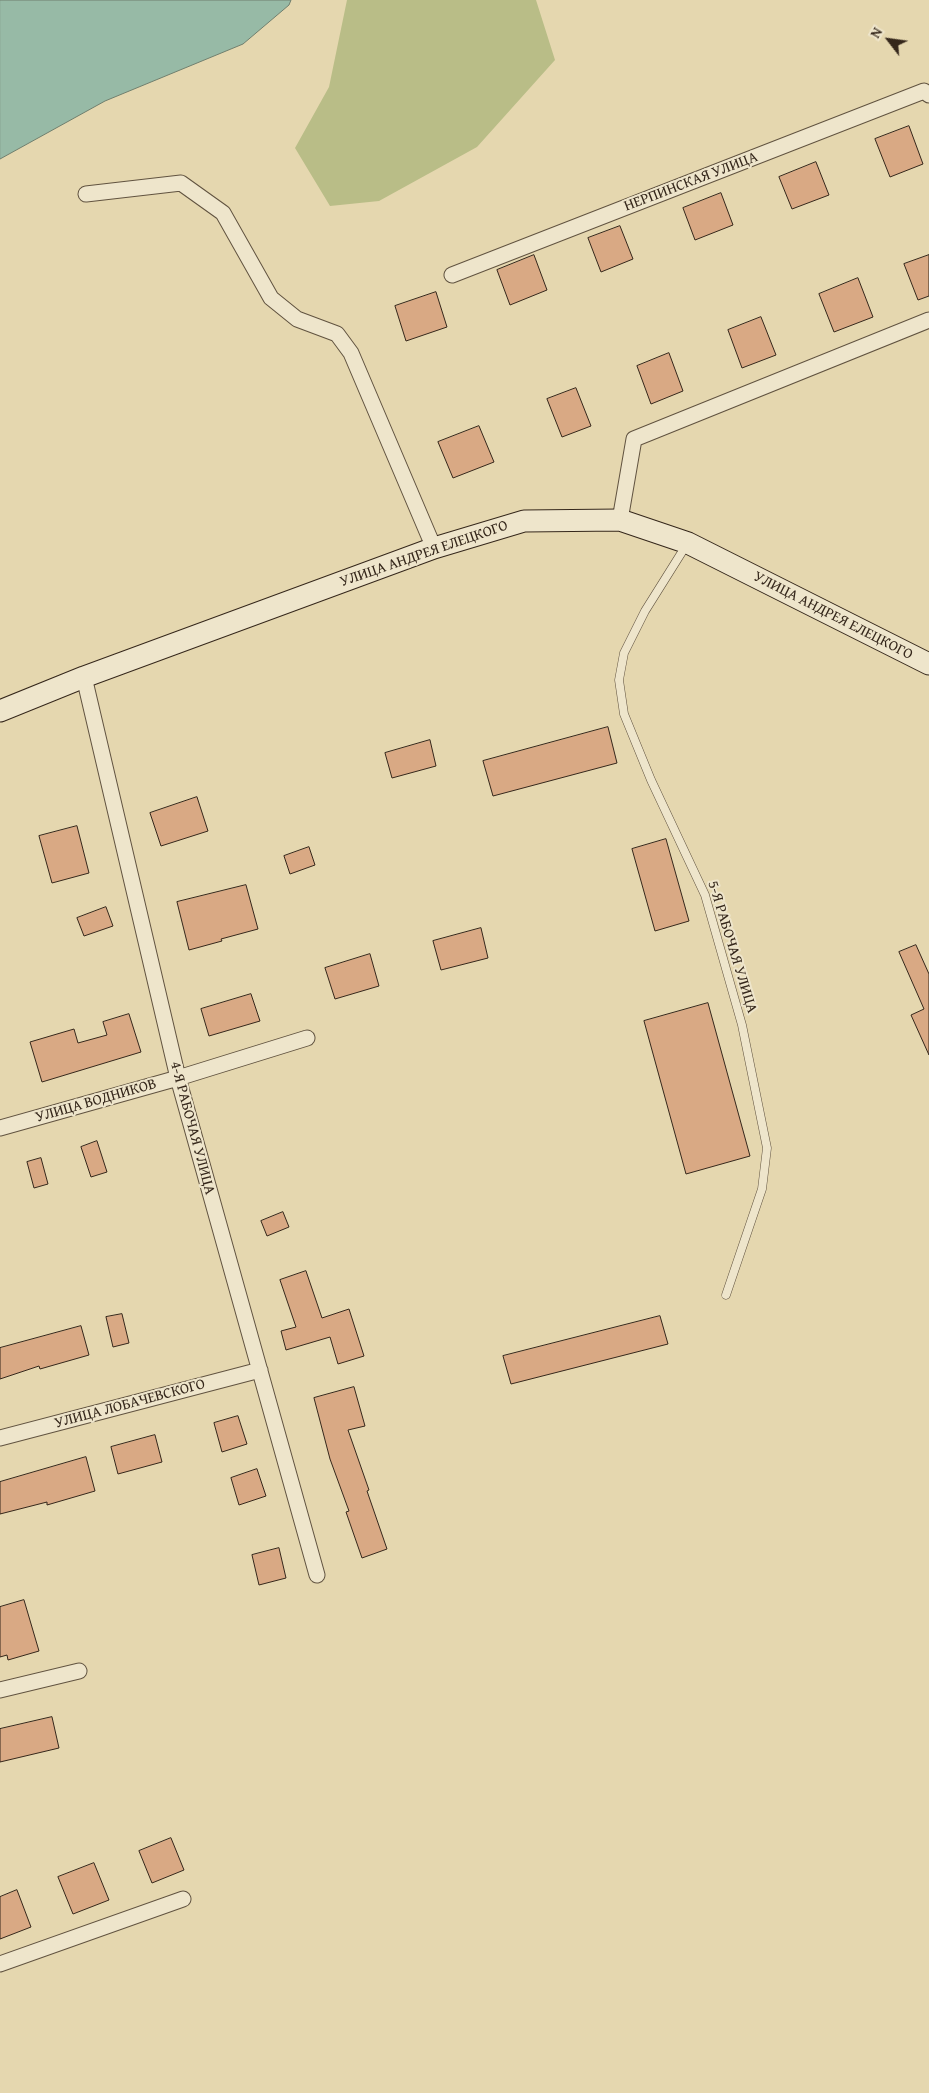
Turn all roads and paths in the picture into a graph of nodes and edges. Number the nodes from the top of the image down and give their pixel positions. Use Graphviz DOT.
graph roads {
  1 [pos="929,95"];
  2 [pos="86,194"];
  3 [pos="452,276"];
  4 [pos="929,320"];
  5 [pos="620,520"];
  6 [pos="688,543"];
  7 [pos="434,548"];
  8 [pos="929,664"];
  9 [pos="84,677"];
  10 [pos="0,711"];
  11 [pos="307,1038"];
  12 [pos="178,1078"];
  13 [pos="0,1128"];
  14 [pos="726,1295"];
  15 [pos="260,1370"];
  16 [pos="0,1438"];
  17 [pos="317,1575"];
  18 [pos="78,1671"];
  19 [pos="0,1690"];
  20 [pos="183,1899"];
  21 [pos="0,1964"];
  1 -- 3 [label="street, НЕРПИНСКАЯ УЛИЦА"];
  2 -- 7 [label="street"];
  4 -- 5 [label="street"];
  5 -- 6 [label="main road, УЛИЦА АНДРЕЯ ЕЛЕЦКОГО"];
  5 -- 7 [label="main road, УЛИЦА АНДРЕЯ ЕЛЕЦКОГО"];
  6 -- 8 [label="main road, УЛИЦА АНДРЕЯ ЕЛЕЦКОГО"];
  6 -- 14 [label="lane, 5-Я РАБОЧАЯ УЛИЦА"];
  7 -- 9 [label="main road, УЛИЦА АНДРЕЯ ЕЛЕЦКОГО"];
  9 -- 10 [label="main road, УЛИЦА АНДРЕЯ ЕЛЕЦКОГО"];
  9 -- 12 [label="street, 4-Я РАБОЧАЯ УЛИЦА"];
  11 -- 12 [label="street, УЛИЦА ВОДНИКОВ"];
  12 -- 13 [label="street, УЛИЦА ВОДНИКОВ"];
  12 -- 15 [label="street, 4-Я РАБОЧАЯ УЛИЦА"];
  15 -- 16 [label="street, УЛИЦА ЛОБАЧЕВСКОГО"];
  15 -- 17 [label="street, 4-Я РАБОЧАЯ УЛИЦА"];
  18 -- 19 [label="street"];
  20 -- 21 [label="street"];
}
